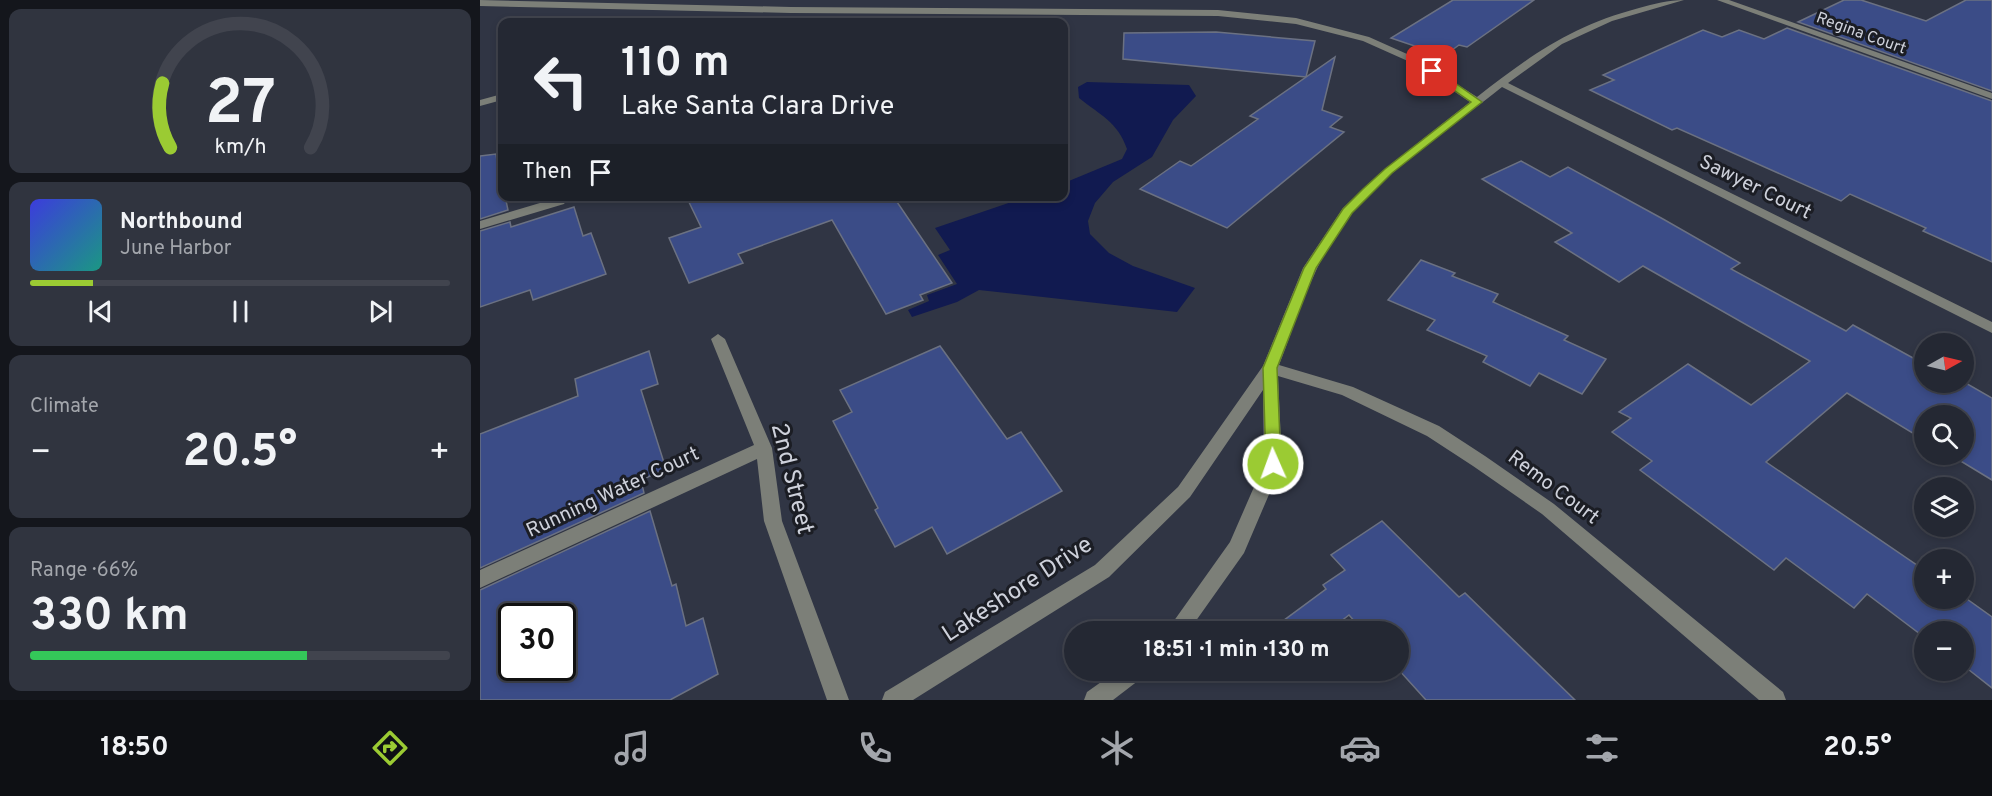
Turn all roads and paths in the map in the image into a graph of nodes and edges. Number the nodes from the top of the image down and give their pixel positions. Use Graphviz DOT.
graph roads {
  1 [pos="1680,0"];
  2 [pos="1721,0"];
  3 [pos="480,3"];
  4 [pos="791,10"];
  5 [pos="792,18"];
  6 [pos="1501,84"];
  7 [pos="1992,96"];
  8 [pos="498,98"];
  9 [pos="1477,102"];
  10 [pos="480,103"];
  11 [pos="560,201"];
  12 [pos="480,225"];
  13 [pos="1992,328"];
  14 [pos="718,339"];
  15 [pos="1270,368"];
  16 [pos="764,448"];
  17 [pos="480,579"];
  18 [pos="1184,621"];
  19 [pos="1121,681"];
  20 [pos="838,700"];
  21 [pos="893,700"];
  22 [pos="1095,700"];
  23 [pos="1775,700"];
  1 -- 6 [label="street, Lakeshore Drive"];
  2 -- 7 [label="street, Regina Court"];
  3 -- 4 [label="street"];
  4 -- 5 [label="street"];
  4 -- 9 [label="street"];
  6 -- 9 [label="street, Lakeshore Drive"];
  6 -- 13 [label="street, Sawyer Court"];
  8 -- 10 [label="street"];
  9 -- 15 [label="street, Lakeshore Drive"];
  11 -- 12 [label="street"];
  14 -- 16 [label="street, 2nd Street"];
  15 -- 18 [label="street, Lakeshore Drive"];
  15 -- 21 [label="street, Lakeshore Drive"];
  15 -- 23 [label="street, Remo Court"];
  16 -- 17 [label="street, Running Water Court"];
  16 -- 20 [label="street, 2nd Street"];
  19 -- 22 [label="street"];
}
